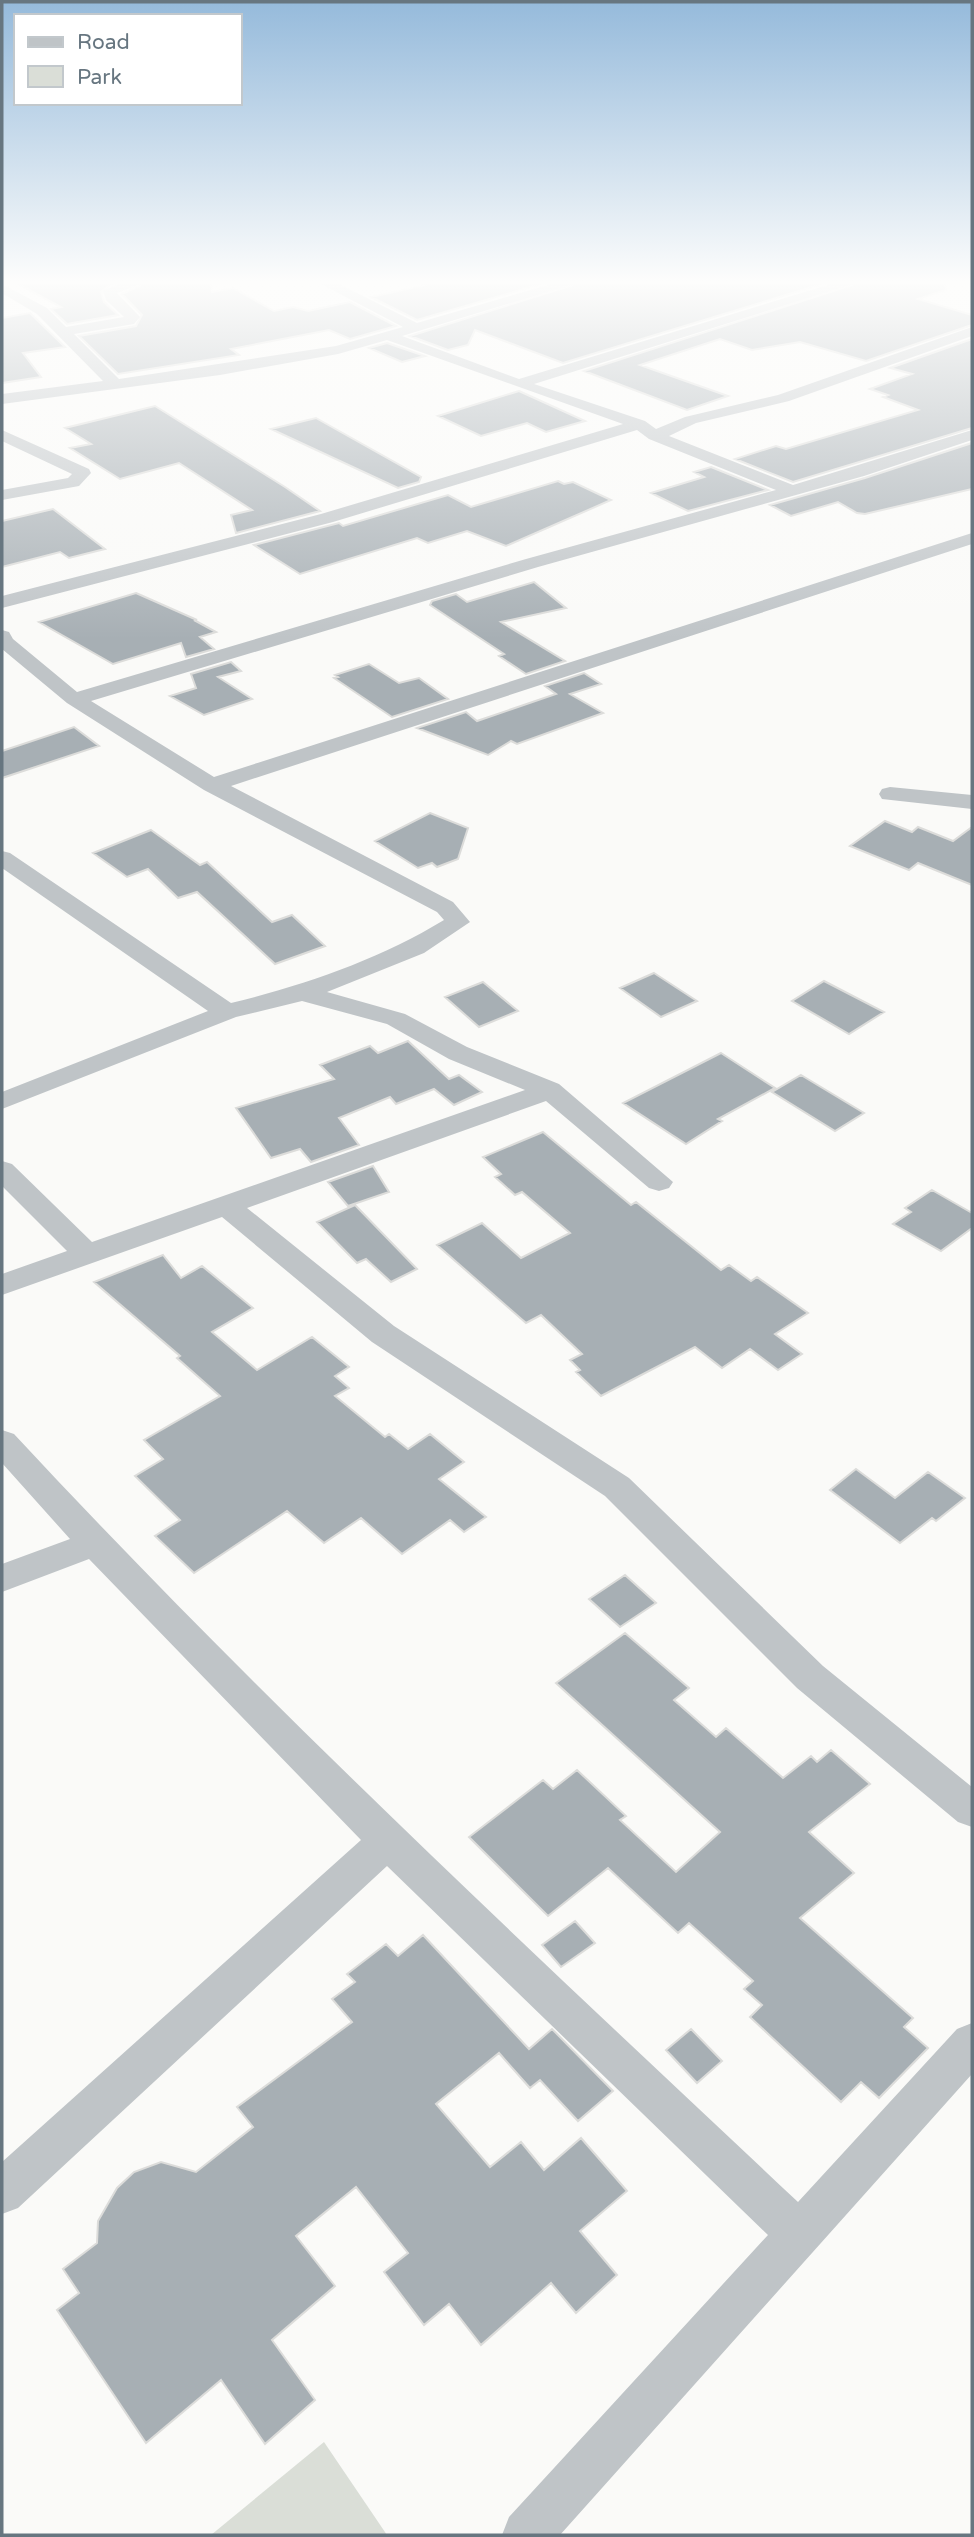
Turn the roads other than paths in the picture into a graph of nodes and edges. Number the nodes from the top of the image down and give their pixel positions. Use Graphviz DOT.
graph roads {
  1 [pos="574,402"];
  2 [pos="765,402"];
  3 [pos="639,424"];
  4 [pos="2,435"];
  5 [pos="972,435"];
  6 [pos="655,436"];
  7 [pos="789,489"];
  8 [pos="2,495"];
  9 [pos="972,538"];
  10 [pos="2,602"];
  11 [pos="3,640"];
  12 [pos="74,699"];
  13 [pos="212,785"];
  14 [pos="890,794"];
  15 [pos="972,802"];
  16 [pos="2,858"];
  17 [pos="302,993"];
  18 [pos="227,1012"];
  19 [pos="550,1090"];
  20 [pos="2,1101"];
  21 [pos="2,1170"];
  22 [pos="659,1182"];
  23 [pos="225,1205"];
  24 [pos="86,1253"];
  25 [pos="2,1285"];
  26 [pos="2,1443"];
  27 [pos="93,1544"];
  28 [pos="2,1578"];
  29 [pos="972,1810"];
  30 [pos="386,1842"];
  31 [pos="972,2043"];
  32 [pos="2,2192"];
  33 [pos="798,2233"];
  34 [pos="527,2535"];
  1 -- 3 [label="street"];
  2 -- 6 [label="street"];
  3 -- 6 [label="street"];
  3 -- 10 [label="street"];
  4 -- 8 [label="street"];
  5 -- 7 [label="street"];
  6 -- 7 [label="street"];
  7 -- 12 [label="street"];
  9 -- 13 [label="street"];
  11 -- 12 [label="street"];
  12 -- 13 [label="street"];
  13 -- 17 [label="street"];
  14 -- 15 [label="street"];
  16 -- 18 [label="street"];
  17 -- 18 [label="street"];
  17 -- 19 [label="street"];
  18 -- 20 [label="street"];
  19 -- 22 [label="street"];
  19 -- 23 [label="street"];
  21 -- 24 [label="street"];
  23 -- 24 [label="street"];
  23 -- 29 [label="street"];
  24 -- 25 [label="street"];
  26 -- 27 [label="street"];
  27 -- 28 [label="street"];
  27 -- 30 [label="street"];
  30 -- 32 [label="street"];
  30 -- 33 [label="street"];
  31 -- 33 [label="street"];
  33 -- 34 [label="street"];
}
